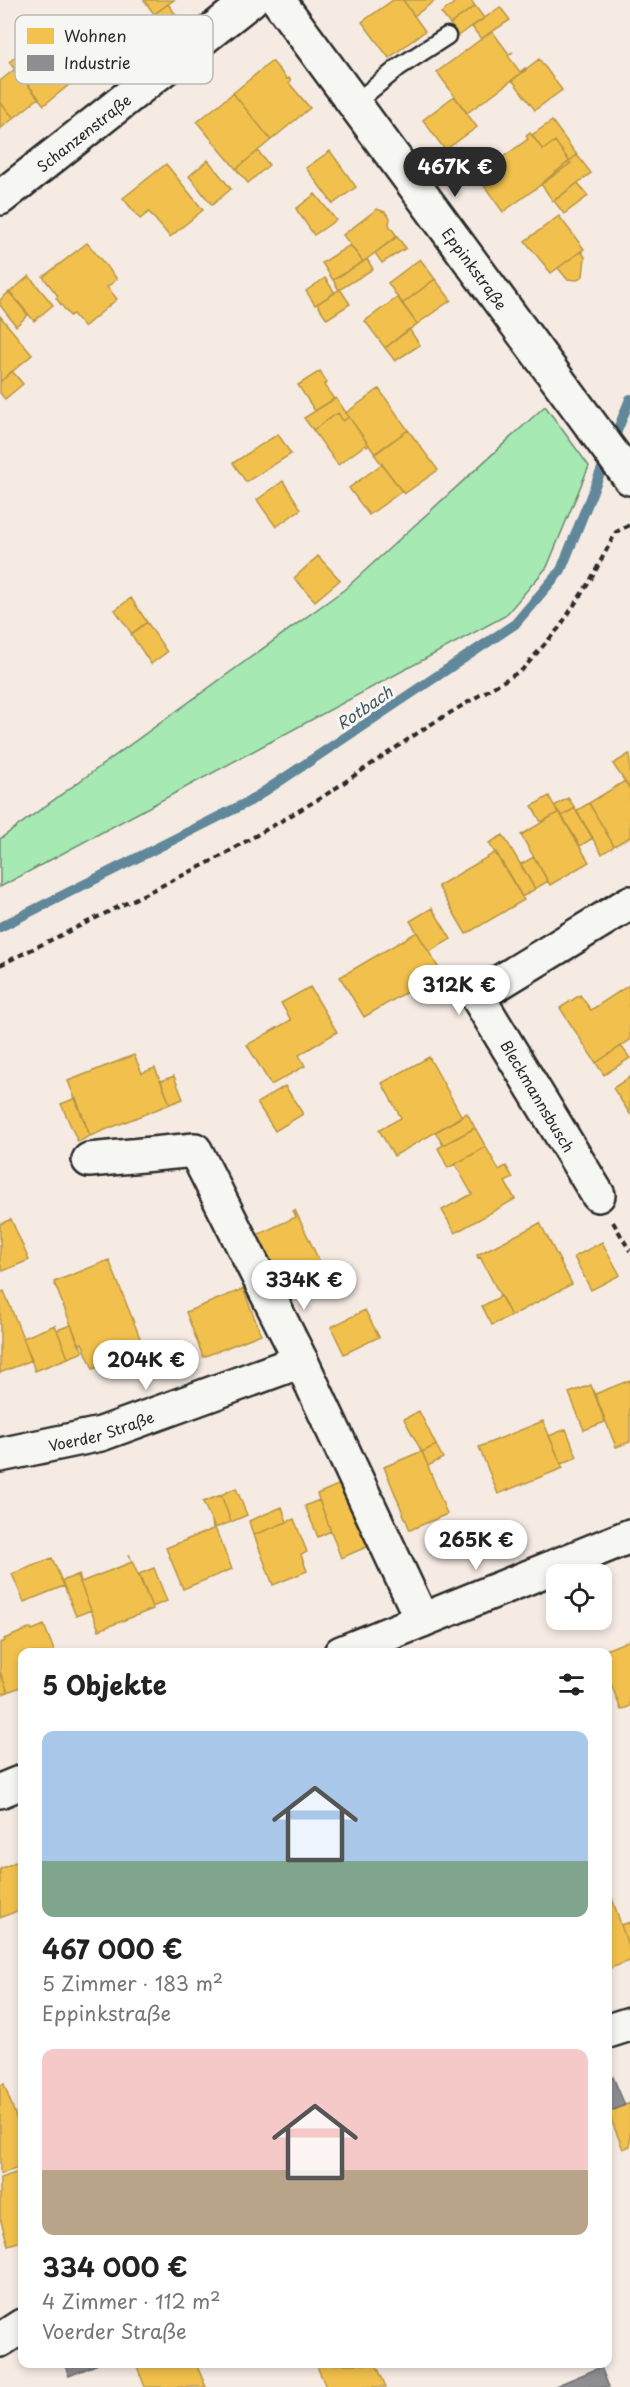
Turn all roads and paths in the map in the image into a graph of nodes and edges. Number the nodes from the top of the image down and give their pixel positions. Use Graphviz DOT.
graph roads {
  1 [pos="251,0"];
  2 [pos="278,0"];
  3 [pos="213,30"];
  4 [pos="447,36"];
  5 [pos="145,84"];
  6 [pos="354,104"];
  7 [pos="0,198"];
  8 [pos="630,478"];
  9 [pos="630,525"];
  10 [pos="630,903"];
  11 [pos="0,965"];
  12 [pos="89,1160"];
  13 [pos="598,1195"];
  14 [pos="301,1362"];
  15 [pos="0,1455"];
  16 [pos="630,1536"];
  17 [pos="422,1620"];
  18 [pos="353,1648"];
  19 [pos="18,1784"];
  20 [pos="0,1791"];
  21 [pos="630,2024"];
  22 [pos="612,2030"];
  23 [pos="18,2329"];
  24 [pos="0,2340"];
  1 -- 3 [label="street, Schanzenstraße"];
  2 -- 6 [label="street, Eppinkstraße"];
  4 -- 6 [label="lane"];
  5 -- 7 [label="street, Schanzenstraße"];
  6 -- 8 [label="street, Eppinkstraße"];
  9 -- 11 [label="path"];
  10 -- 13 [label="street, Bleckmannsbusch"];
  12 -- 14 [label="street"];
  14 -- 15 [label="street, Voerder Straße"];
  14 -- 17 [label="street"];
  16 -- 17 [label="street"];
  17 -- 18 [label="street"];
  19 -- 20 [label="street"];
  21 -- 22 [label="street"];
  23 -- 24 [label="street"];
}
